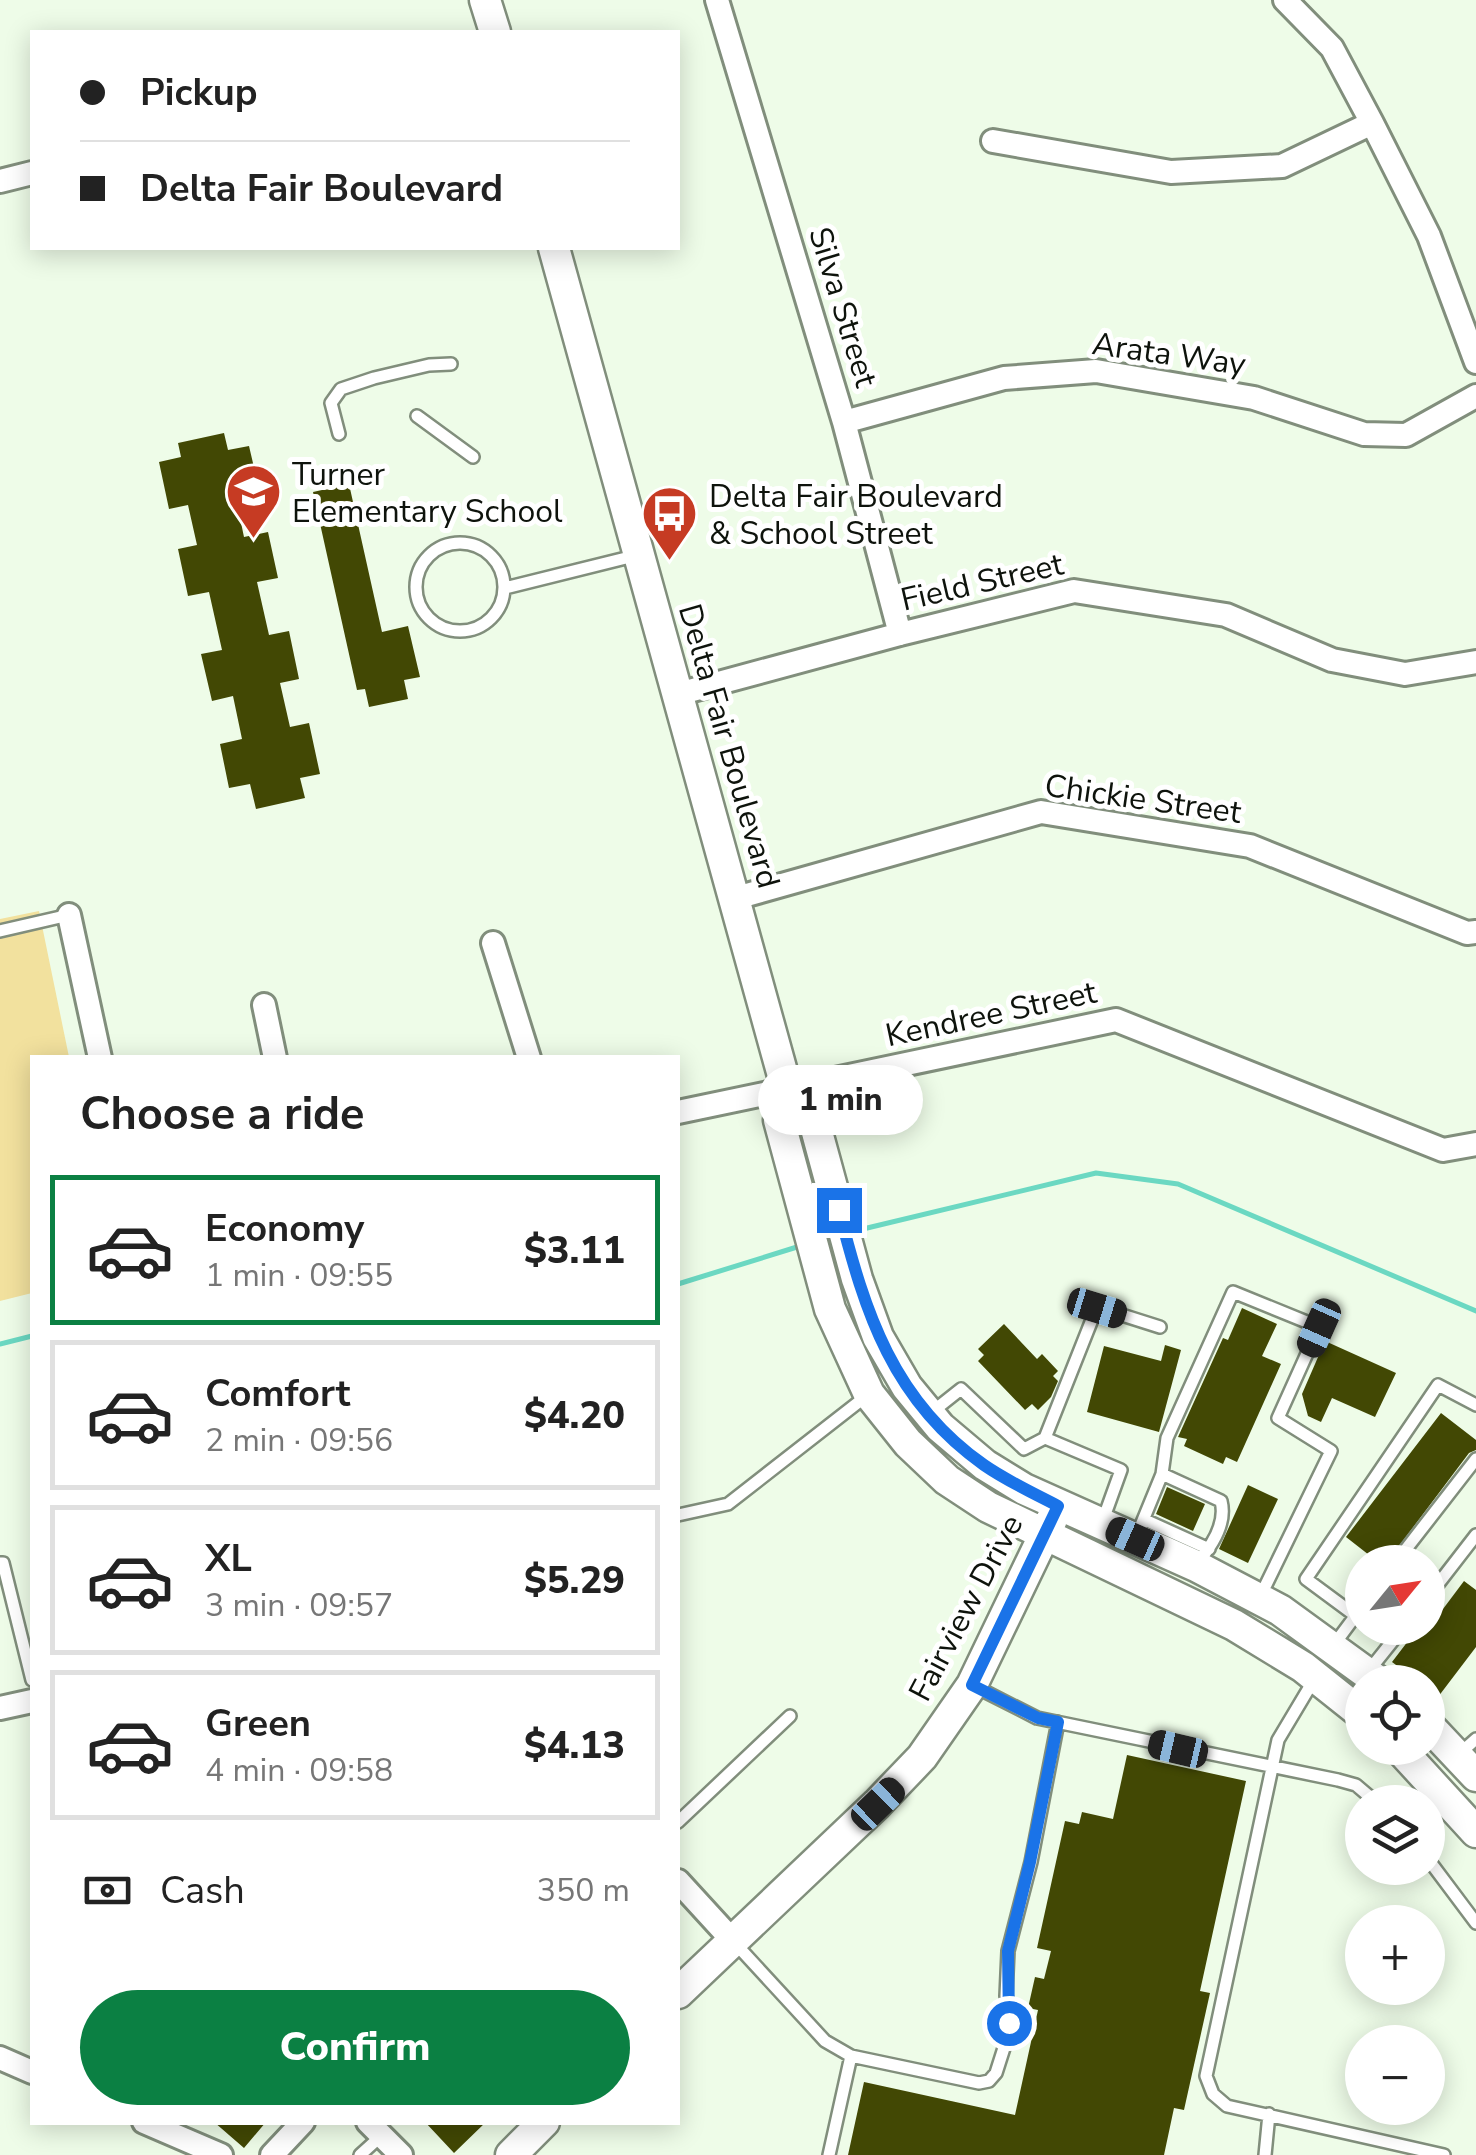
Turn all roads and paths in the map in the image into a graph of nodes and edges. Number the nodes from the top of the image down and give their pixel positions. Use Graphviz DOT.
graph roads {
  1 [pos="485,0"];
  2 [pos="717,0"];
  3 [pos="1285,0"];
  4 [pos="493,30"];
  5 [pos="1372,123"];
  6 [pos="993,141"];
  7 [pos="30,173"];
  8 [pos="0,180"];
  9 [pos="555,250"];
  10 [pos="1476,362"];
  11 [pos="451,364"];
  12 [pos="1476,396"];
  13 [pos="417,416"];
  14 [pos="844,422"];
  15 [pos="338,434"];
  16 [pos="473,457"];
  17 [pos="638,556"];
  18 [pos="505,588"];
  19 [pos="900,634"];
  20 [pos="1476,662"];
  21 [pos="678,694"];
  22 [pos="736,898"];
  23 [pos="69,915"];
  24 [pos="0,931"];
  25 [pos="1476,932"];
  26 [pos="492,943"];
  27 [pos="264,1005"];
  28 [pos="99,1055"];
  29 [pos="273,1055"];
  30 [pos="529,1055"];
  31 [pos="786,1090"];
  32 [pos="680,1112"];
  33 [pos="1476,1144"];
  34 [pos="1160,1326"];
  35 [pos="869,1394"];
  36 [pos="1476,1405"];
  37 [pos="928,1414"];
  38 [pos="1045,1438"];
  39 [pos="1476,1459"];
  40 [pos="1162,1474"];
  41 [pos="1058,1506"];
  42 [pos="680,1515"];
  43 [pos="1101,1524"];
  44 [pos="1140,1530"];
  45 [pos="1476,1535"];
  46 [pos="1044,1536"];
  47 [pos="1409,1545"];
  48 [pos="1202,1558"];
  49 [pos="0,1563"];
  50 [pos="1445,1576"];
  51 [pos="1259,1598"];
  52 [pos="1345,1603"];
  53 [pos="1345,1630"];
  54 [pos="1333,1646"];
  55 [pos="1357,1665"];
  56 [pos="30,1672"];
  57 [pos="1315,1677"];
  58 [pos="972,1685"];
  59 [pos="30,1701"];
  60 [pos="1345,1701"];
  61 [pos="0,1708"];
  62 [pos="790,1716"];
  63 [pos="1058,1722"];
  64 [pos="1445,1738"];
  65 [pos="1470,1756"];
  66 [pos="1415,1765"];
  67 [pos="1272,1767"];
  68 [pos="1356,1785"];
  69 [pos="680,1820"];
  70 [pos="1476,1832"];
  71 [pos="1445,1881"];
  72 [pos="680,1883"];
  73 [pos="1476,1922"];
  74 [pos="732,1940"];
  75 [pos="680,1991"];
  76 [pos="851,2056"];
  77 [pos="0,2058"];
  78 [pos="30,2071"];
  79 [pos="1269,2114"];
  80 [pos="151,2125"];
  81 [pos="300,2125"];
  82 [pos="541,2125"];
  83 [pos="374,2129"];
  84 [pos="220,2155"];
  85 [pos="272,2155"];
  86 [pos="360,2155"];
  87 [pos="400,2155"];
  88 [pos="511,2155"];
  89 [pos="829,2155"];
  90 [pos="1265,2155"];
  91 [pos="1444,2155"];
  1 -- 4 [label="main road"];
  2 -- 14 [label="street, Silva Street"];
  3 -- 5 [label="street"];
  5 -- 6 [label="street"];
  5 -- 10 [label="street"];
  7 -- 8 [label="street"];
  9 -- 17 [label="main road, Delta Fair Boulevard"];
  11 -- 15 [label="lane"];
  12 -- 14 [label="street, Arata Way"];
  13 -- 16 [label="lane"];
  14 -- 19 [label="street, Silva Street"];
  17 -- 18 [label="lane"];
  17 -- 21 [label="main road, Delta Fair Boulevard"];
  18 -- 18 [label="lane"];
  19 -- 20 [label="street, Field Street"];
  19 -- 21 [label="street, Field Street"];
  21 -- 22 [label="main road, Delta Fair Boulevard"];
  22 -- 25 [label="street, Chickie Street"];
  22 -- 31 [label="main road, Delta Fair Boulevard"];
  23 -- 24 [label="lane"];
  23 -- 28 [label="street"];
  26 -- 30 [label="street"];
  27 -- 29 [label="street"];
  31 -- 32 [label="street, Kendree Street"];
  31 -- 33 [label="street, Kendree Street"];
  31 -- 35 [label="main road, Delta Fair Boulevard"];
  31 -- 37 [label="main road, Delta Fair Boulevard"];
  34 -- 38 [label="lane"];
  35 -- 42 [label="lane"];
  35 -- 46 [label="main road, Delta Fair Boulevard"];
  36 -- 52 [label="lane"];
  37 -- 38 [label="lane"];
  37 -- 41 [label="main road, Delta Fair Boulevard"];
  38 -- 43 [label="lane"];
  39 -- 47 [label="lane"];
  40 -- 44 [label="lane"];
  40 -- 48 [label="lane"];
  40 -- 51 [label="lane"];
  41 -- 43 [label="main road, Delta Fair Boulevard"];
  41 -- 46 [label="main road, Fairview Drive"];
  43 -- 44 [label="main road, Delta Fair Boulevard"];
  44 -- 48 [label="main road, Delta Fair Boulevard"];
  45 -- 50 [label="lane"];
  46 -- 57 [label="main road, Delta Fair Boulevard"];
  46 -- 58 [label="main road, Fairview Drive"];
  48 -- 51 [label="main road, Delta Fair Boulevard"];
  49 -- 56 [label="lane"];
  51 -- 54 [label="main road, Delta Fair Boulevard"];
  53 -- 54 [label="lane"];
  54 -- 55 [label="main road, Delta Fair Boulevard"];
  57 -- 60 [label="main road, Delta Fair Boulevard"];
  57 -- 67 [label="lane"];
  58 -- 63 [label="lane"];
  58 -- 74 [label="main road, Fairview Drive"];
  59 -- 61 [label="street"];
  62 -- 69 [label="lane"];
  63 -- 67 [label="lane"];
  63 -- 76 [label="lane"];
  64 -- 65 [label="main road"];
  66 -- 70 [label="main road"];
  67 -- 68 [label="lane"];
  67 -- 79 [label="lane"];
  71 -- 73 [label="lane"];
  72 -- 74 [label="street"];
  74 -- 75 [label="main road, Fairview Drive"];
  74 -- 76 [label="lane"];
  76 -- 89 [label="lane"];
  77 -- 78 [label="street"];
  79 -- 90 [label="lane"];
  79 -- 91 [label="lane"];
  80 -- 84 [label="street"];
  81 -- 85 [label="street"];
  82 -- 88 [label="main road"];
  83 -- 86 [label="lane"];
  83 -- 87 [label="street"];
}
